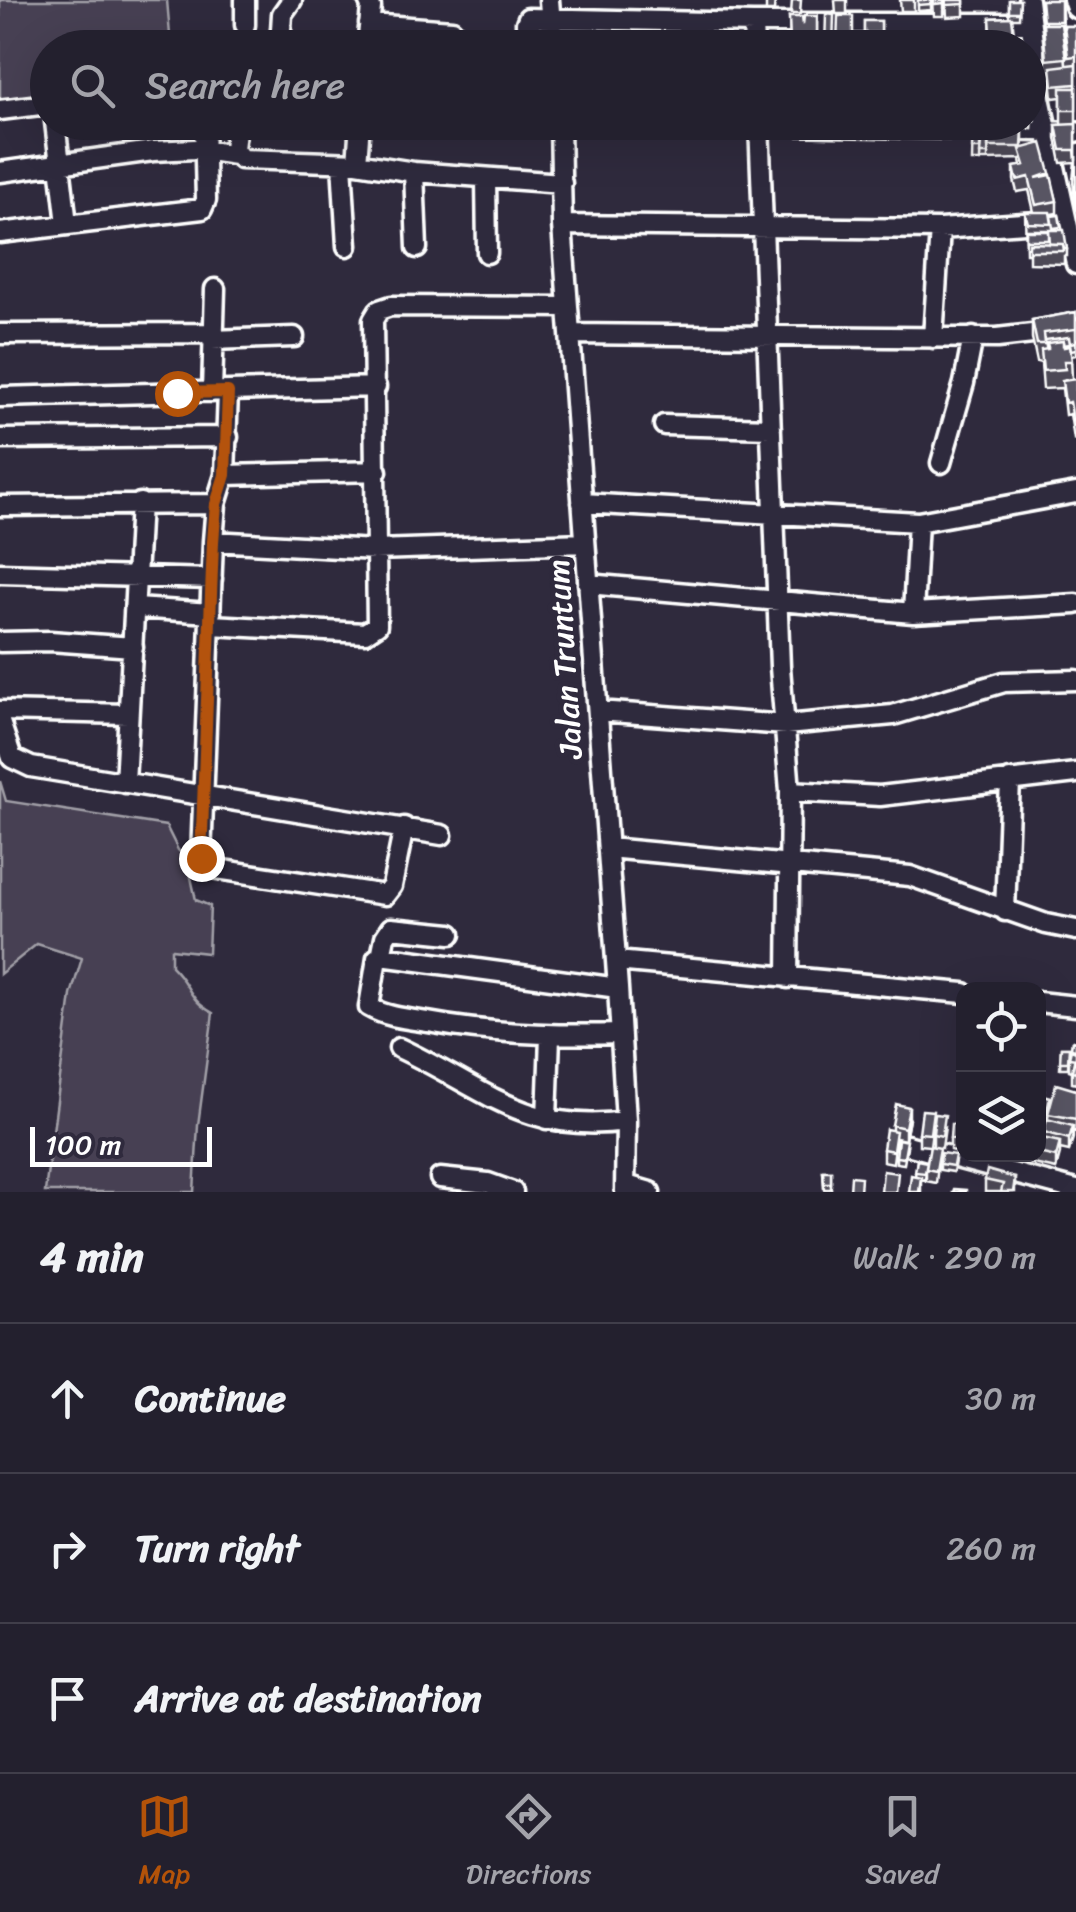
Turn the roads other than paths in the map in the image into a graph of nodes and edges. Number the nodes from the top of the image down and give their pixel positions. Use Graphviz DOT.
graph roads {
  1 [pos="245,0"];
  2 [pos="292,0"];
  3 [pos="368,0"];
  4 [pos="1028,0"];
  5 [pos="1072,0"];
  6 [pos="1076,8"];
  7 [pos="549,9"];
  8 [pos="634,9"];
  9 [pos="1030,22"];
  10 [pos="753,23"];
  11 [pos="369,24"];
  12 [pos="245,25"];
  13 [pos="276,30"];
  14 [pos="368,30"];
  15 [pos="452,30"];
  16 [pos="526,30"];
  17 [pos="753,30"];
  18 [pos="1031,30"];
  19 [pos="30,106"];
  20 [pos="0,110"];
  21 [pos="1046,126"];
  22 [pos="1047,132"];
  23 [pos="1076,132"];
  24 [pos="57,140"];
  25 [pos="203,140"];
  26 [pos="236,140"];
  27 [pos="356,140"];
  28 [pos="561,140"];
  29 [pos="759,140"];
  30 [pos="203,150"];
  31 [pos="236,156"];
  32 [pos="350,163"];
  33 [pos="60,164"];
  34 [pos="0,172"];
  35 [pos="414,172"];
  36 [pos="486,178"];
  37 [pos="562,184"];
  38 [pos="1066,220"];
  39 [pos="67,224"];
  40 [pos="562,225"];
  41 [pos="762,228"];
  42 [pos="940,228"];
  43 [pos="0,233"];
  44 [pos="347,246"];
  45 [pos="417,248"];
  46 [pos="488,252"];
  47 [pos="1076,264"];
  48 [pos="215,288"];
  49 [pos="568,310"];
  50 [pos="1076,330"];
  51 [pos="0,334"];
  52 [pos="570,334"];
  53 [pos="767,335"];
  54 [pos="212,337"];
  55 [pos="294,337"];
  56 [pos="933,338"];
  57 [pos="973,338"];
  58 [pos="376,387"];
  59 [pos="220,392"];
  60 [pos="0,397"];
  61 [pos="664,425"];
  62 [pos="771,428"];
  63 [pos="228,438"];
  64 [pos="0,439"];
  65 [pos="941,462"];
  66 [pos="376,471"];
  67 [pos="225,475"];
  68 [pos="1076,494"];
  69 [pos="140,502"];
  70 [pos="216,504"];
  71 [pos="582,504"];
  72 [pos="0,506"];
  73 [pos="774,514"];
  74 [pos="918,522"];
  75 [pos="213,542"];
  76 [pos="585,543"];
  77 [pos="375,550"];
  78 [pos="0,573"];
  79 [pos="138,576"];
  80 [pos="212,579"];
  81 [pos="588,584"];
  82 [pos="778,601"];
  83 [pos="1076,604"];
  84 [pos="136,608"];
  85 [pos="913,613"];
  86 [pos="211,619"];
  87 [pos="0,642"];
  88 [pos="133,647"];
  89 [pos="1076,680"];
  90 [pos="0,711"];
  91 [pos="598,711"];
  92 [pos="128,714"];
  93 [pos="0,722"];
  94 [pos="786,724"];
  95 [pos="1076,773"];
  96 [pos="1010,780"];
  97 [pos="124,784"];
  98 [pos="790,791"];
  99 [pos="202,796"];
  100 [pos="404,827"];
  101 [pos="442,835"];
  102 [pos="608,848"];
  103 [pos="790,864"];
  104 [pos="1006,910"];
  105 [pos="1076,930"];
  106 [pos="450,934"];
  107 [pos="381,956"];
  108 [pos="616,961"];
  109 [pos="788,978"];
  110 [pos="618,988"];
  111 [pos="956,992"];
  112 [pos="1046,1003"];
  113 [pos="1076,1006"];
  114 [pos="620,1034"];
  115 [pos="550,1036"];
  116 [pos="399,1048"];
  117 [pos="548,1120"];
  118 [pos="626,1121"];
  119 [pos="907,1145"];
  120 [pos="440,1178"];
  121 [pos="626,1188"];
  122 [pos="1076,1190"];
  123 [pos="513,1192"];
  124 [pos="650,1192"];
  1 -- 12 [label="street"];
  2 -- 13 [label="street"];
  3 -- 11 [label="street"];
  4 -- 9 [label="street"];
  5 -- 6 [label="street"];
  7 -- 8 [label="street"];
  7 -- 16 [label="street"];
  8 -- 10 [label="street"];
  9 -- 10 [label="street"];
  9 -- 18 [label="street"];
  10 -- 17 [label="street"];
  11 -- 14 [label="street"];
  11 -- 15 [label="street"];
  19 -- 20 [label="street"];
  21 -- 22 [label="street"];
  22 -- 23 [label="street"];
  22 -- 38 [label="street"];
  24 -- 33 [label="street"];
  25 -- 30 [label="street"];
  26 -- 31 [label="street"];
  27 -- 32 [label="street"];
  28 -- 37 [label="street, Jalan Truntum"];
  29 -- 41 [label="street"];
  30 -- 31 [label="street"];
  30 -- 33 [label="street"];
  30 -- 39 [label="street"];
  31 -- 32 [label="street"];
  32 -- 35 [label="street"];
  32 -- 44 [label="street"];
  33 -- 34 [label="street"];
  33 -- 39 [label="street"];
  35 -- 36 [label="street"];
  35 -- 45 [label="street"];
  36 -- 37 [label="street"];
  36 -- 46 [label="street"];
  37 -- 40 [label="street, Jalan Truntum"];
  38 -- 42 [label="street"];
  38 -- 47 [label="street"];
  39 -- 43 [label="street"];
  40 -- 41 [label="street"];
  40 -- 49 [label="street, Jalan Truntum"];
  41 -- 42 [label="street"];
  41 -- 53 [label="street"];
  42 -- 56 [label="street"];
  48 -- 54 [label="street"];
  49 -- 52 [label="street, Jalan Truntum"];
  49 -- 58 [label="street"];
  50 -- 57 [label="street"];
  51 -- 54 [label="street"];
  52 -- 53 [label="street"];
  52 -- 71 [label="street, Jalan Truntum"];
  53 -- 56 [label="street"];
  53 -- 62 [label="street"];
  54 -- 55 [label="street"];
  54 -- 59 [label="street"];
  56 -- 57 [label="street"];
  57 -- 65 [label="street"];
  58 -- 59 [label="street"];
  58 -- 66 [label="street"];
  59 -- 60 [label="street"];
  59 -- 63 [label="street"];
  61 -- 62 [label="street"];
  62 -- 73 [label="street"];
  63 -- 64 [label="street"];
  63 -- 67 [label="street"];
  66 -- 67 [label="street"];
  66 -- 77 [label="street"];
  67 -- 70 [label="street"];
  68 -- 74 [label="street"];
  69 -- 70 [label="street"];
  69 -- 72 [label="street"];
  69 -- 79 [label="street"];
  70 -- 75 [label="street"];
  71 -- 73 [label="street"];
  71 -- 76 [label="street, Jalan Truntum"];
  73 -- 74 [label="street"];
  73 -- 82 [label="street"];
  74 -- 85 [label="street"];
  75 -- 77 [label="street"];
  75 -- 80 [label="street"];
  76 -- 77 [label="street"];
  76 -- 81 [label="street, Jalan Truntum"];
  77 -- 86 [label="street"];
  78 -- 79 [label="street"];
  79 -- 80 [label="street"];
  79 -- 84 [label="street"];
  80 -- 86 [label="street"];
  81 -- 82 [label="street"];
  81 -- 91 [label="street, Jalan Truntum"];
  82 -- 85 [label="street"];
  82 -- 94 [label="street"];
  83 -- 85 [label="street"];
  84 -- 86 [label="street"];
  84 -- 88 [label="street"];
  86 -- 99 [label="street"];
  87 -- 88 [label="street"];
  88 -- 92 [label="street"];
  89 -- 94 [label="street"];
  90 -- 92 [label="street"];
  91 -- 94 [label="street"];
  91 -- 102 [label="street, Jalan Truntum"];
  92 -- 97 [label="street"];
  93 -- 97 [label="street"];
  94 -- 98 [label="street"];
  95 -- 96 [label="street"];
  96 -- 98 [label="street"];
  96 -- 104 [label="street"];
  97 -- 99 [label="street"];
  98 -- 103 [label="street"];
  99 -- 100 [label="street"];
  99 -- 100 [label="street"];
  100 -- 101 [label="street"];
  102 -- 103 [label="street"];
  102 -- 108 [label="street, Jalan Truntum"];
  103 -- 104 [label="street"];
  103 -- 109 [label="street"];
  104 -- 105 [label="street"];
  106 -- 107 [label="street"];
  107 -- 110 [label="street"];
  107 -- 115 [label="street"];
  108 -- 109 [label="street"];
  108 -- 110 [label="street, Jalan Truntum"];
  109 -- 111 [label="street"];
  110 -- 114 [label="street, Jalan Truntum"];
  112 -- 113 [label="street"];
  114 -- 115 [label="street"];
  114 -- 118 [label="street, Jalan Truntum"];
  115 -- 117 [label="street"];
  116 -- 117 [label="street"];
  117 -- 118 [label="street"];
  118 -- 121 [label="street, Jalan Truntum"];
  119 -- 122 [label="street"];
  120 -- 123 [label="street"];
  121 -- 124 [label="street"];
}
